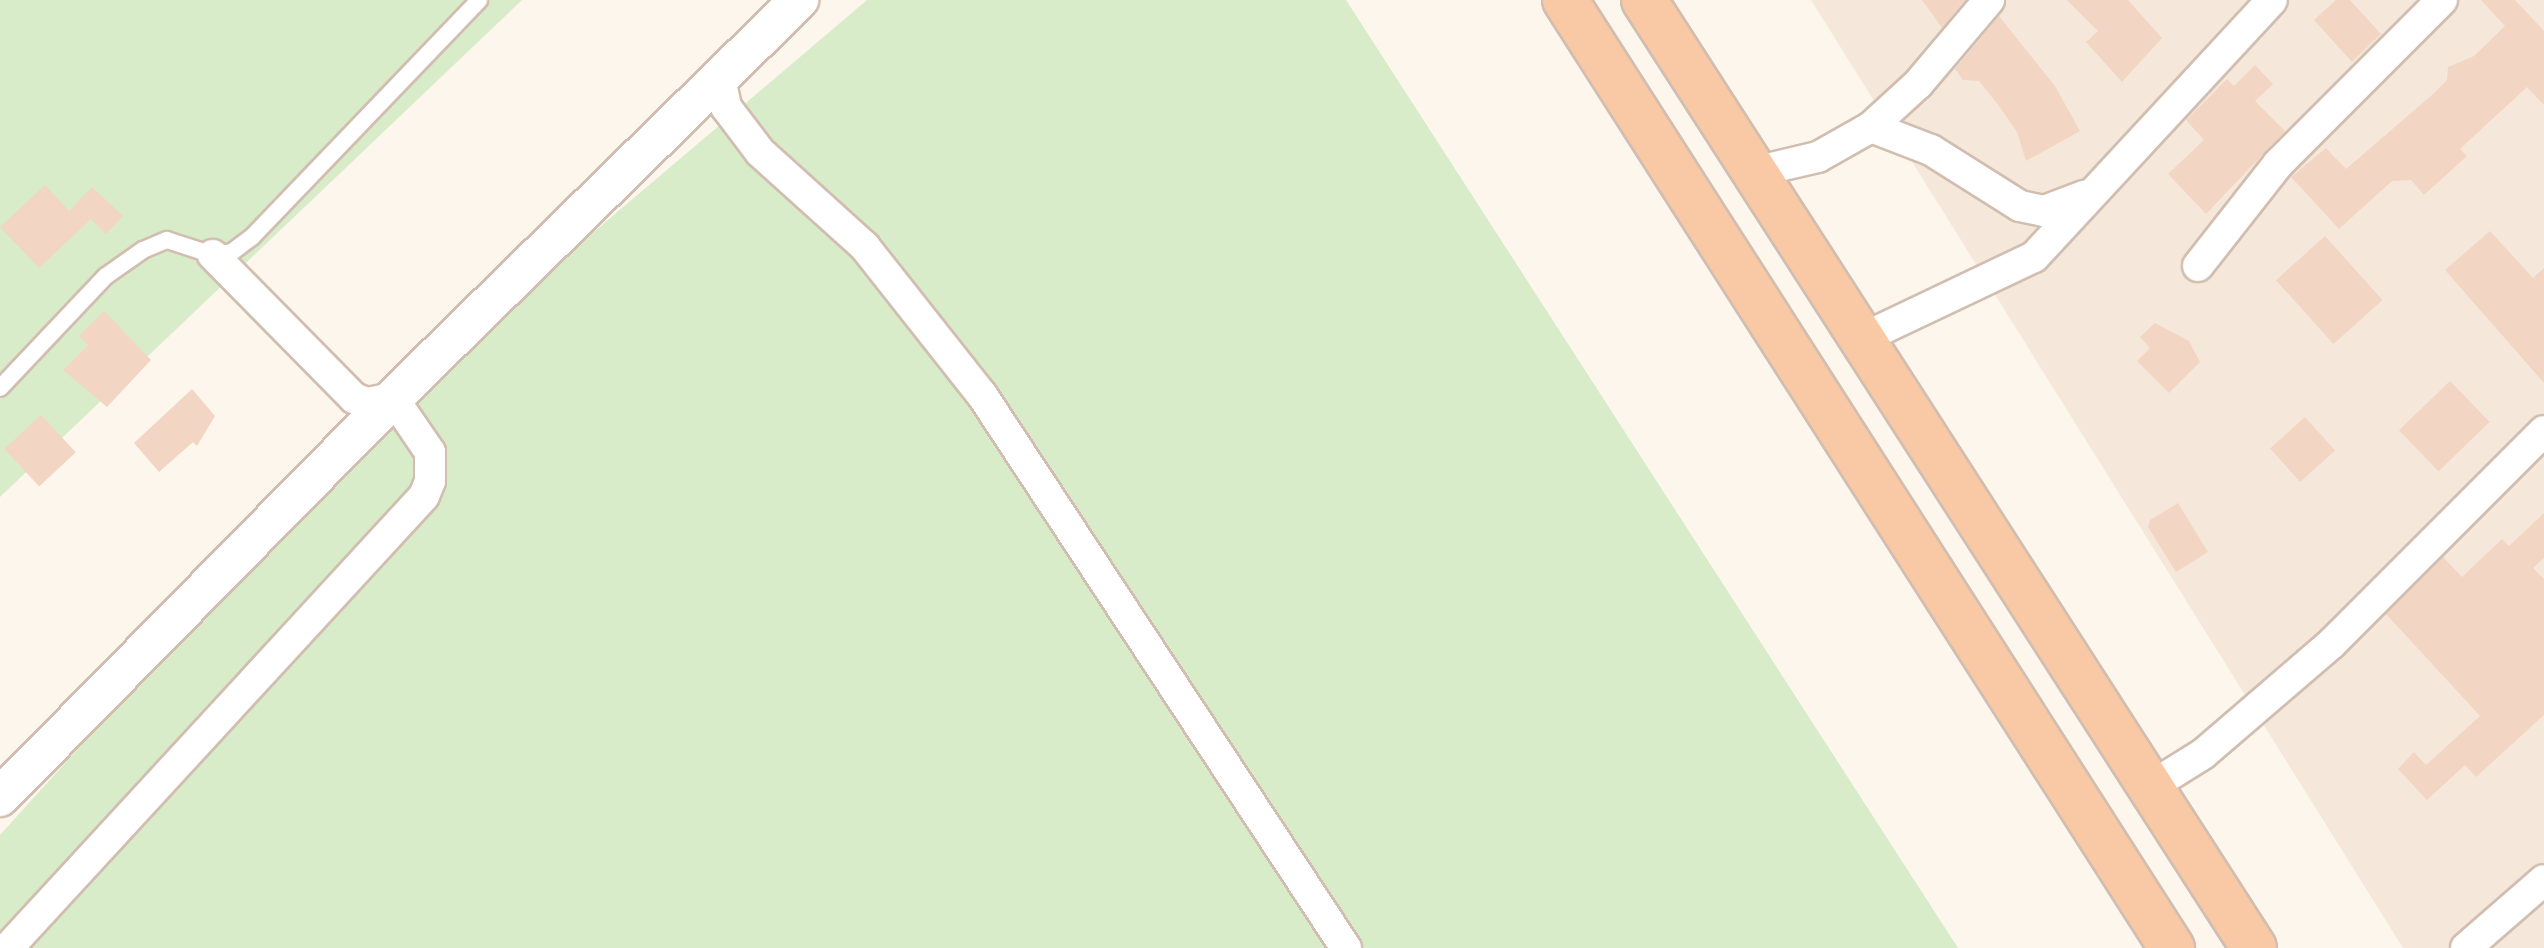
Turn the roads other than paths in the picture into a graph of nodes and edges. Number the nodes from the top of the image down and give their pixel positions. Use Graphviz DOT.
graph roads {
  1 [pos="479,0"];
  2 [pos="799,0"];
  3 [pos="1565,0"];
  4 [pos="1644,0"];
  5 [pos="2272,0"];
  6 [pos="2442,0"];
  7 [pos="1973,6"];
  8 [pos="720,78"];
  9 [pos="1871,127"];
  10 [pos="1754,172"];
  11 [pos="2089,194"];
  12 [pos="213,255"];
  13 [pos="2198,266"];
  14 [pos="1861,339"];
  15 [pos="0,388"];
  16 [pos="393,398"];
  17 [pos="2544,431"];
  18 [pos="2150,787"];
  19 [pos="0,797"];
  20 [pos="2544,880"];
  21 [pos="8,948"];
  22 [pos="1346,948"];
  23 [pos="2172,948"];
  24 [pos="2254,948"];
  25 [pos="2466,948"];
  1 -- 12 [label="lane"];
  2 -- 8 [label="street"];
  3 -- 23 [label="highway"];
  4 -- 10 [label="highway"];
  5 -- 11 [label="street"];
  6 -- 13 [label="street"];
  7 -- 9 [label="street"];
  8 -- 16 [label="street"];
  8 -- 22 [label="street"];
  9 -- 10 [label="street"];
  9 -- 11 [label="street"];
  10 -- 14 [label="highway"];
  11 -- 14 [label="street"];
  12 -- 15 [label="lane"];
  12 -- 16 [label="street"];
  14 -- 18 [label="highway"];
  16 -- 19 [label="street"];
  16 -- 21 [label="street"];
  17 -- 18 [label="street"];
  18 -- 24 [label="highway"];
  20 -- 25 [label="street"];
}
